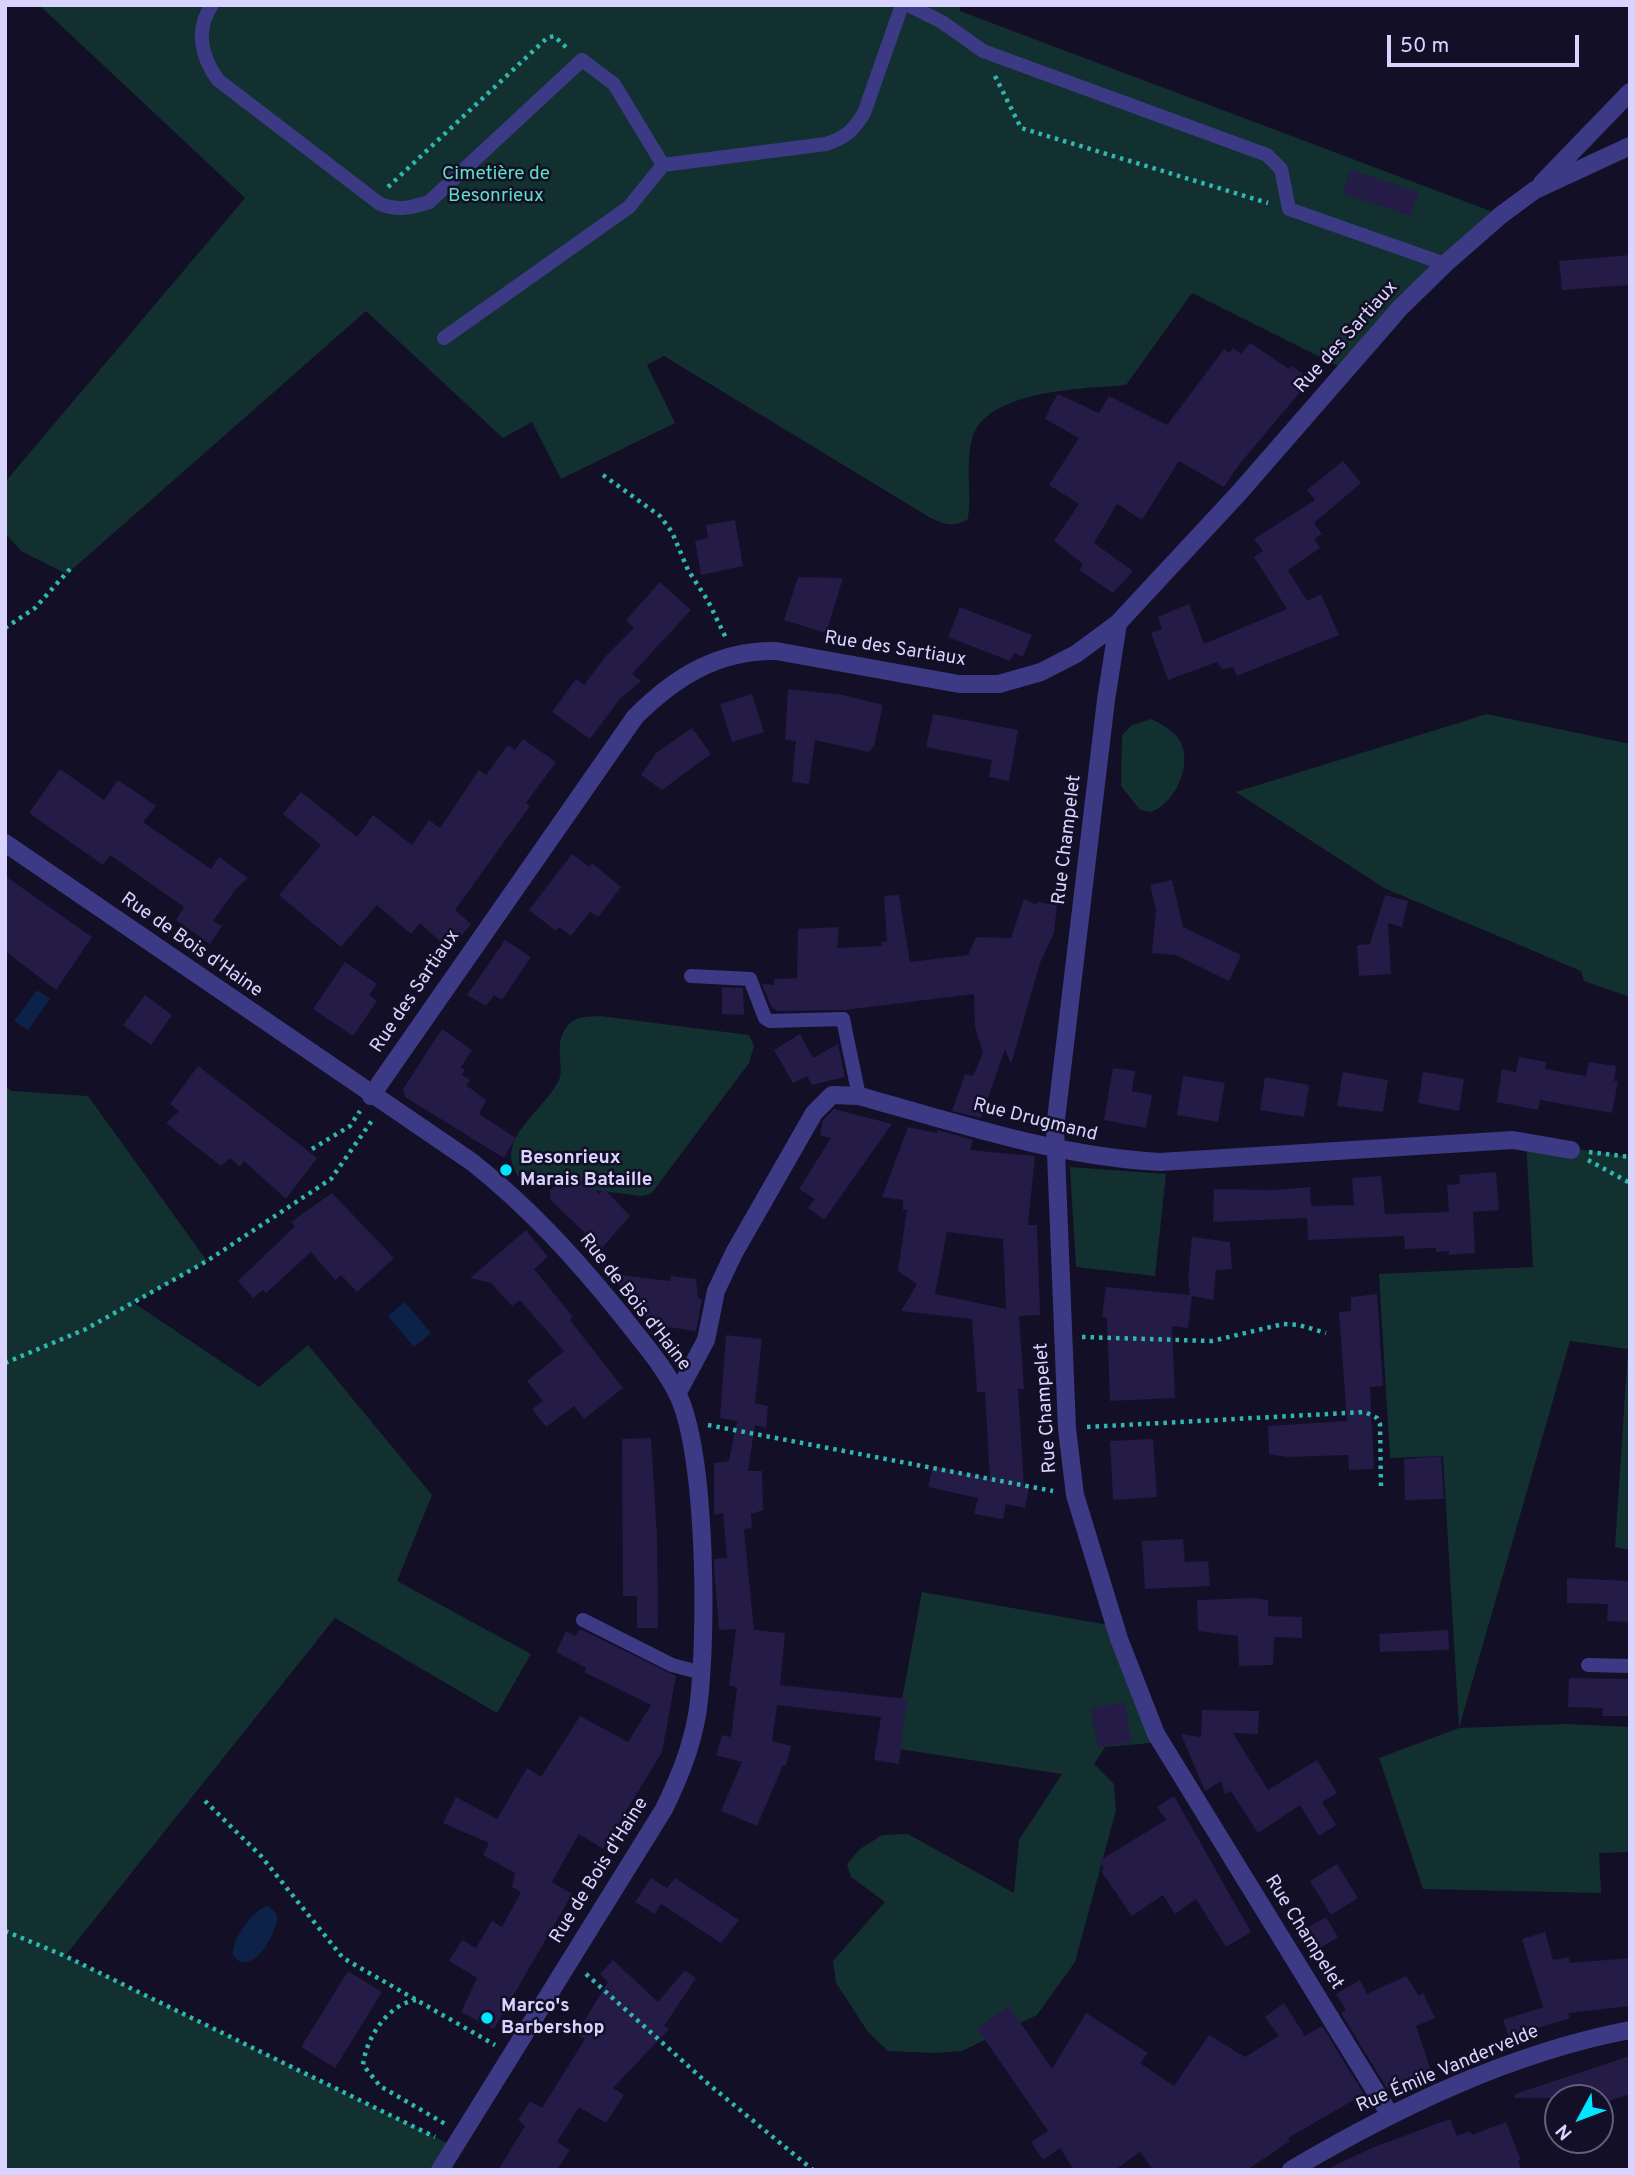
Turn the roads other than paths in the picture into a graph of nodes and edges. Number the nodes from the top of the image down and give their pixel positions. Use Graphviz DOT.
graph roads {
  1 [pos="212,5"];
  2 [pos="902,5"];
  3 [pos="908,5"];
  4 [pos="1630,92"];
  5 [pos="1630,146"];
  6 [pos="663,165"];
  7 [pos="1535,191"];
  8 [pos="1446,264"];
  9 [pos="444,338"];
  10 [pos="1118,623"];
  11 [pos="5,843"];
  12 [pos="691,976"];
  13 [pos="859,1096"];
  14 [pos="377,1100"];
  15 [pos="1055,1150"];
  16 [pos="1571,1150"];
  17 [pos="677,1394"];
  18 [pos="583,1620"];
  19 [pos="1588,1665"];
  20 [pos="1630,1666"];
  21 [pos="702,1672"];
  22 [pos="1630,2030"];
  23 [pos="1391,2115"];
  24 [pos="440,2170"];
  25 [pos="1291,2170"];
  1 -- 6 [label="lane"];
  2 -- 6 [label="lane"];
  3 -- 8 [label="lane"];
  4 -- 7 [label="street"];
  5 -- 7 [label="street, Rue des Sartiaux"];
  6 -- 9 [label="lane"];
  7 -- 8 [label="street, Rue des Sartiaux"];
  8 -- 10 [label="street, Rue des Sartiaux"];
  10 -- 14 [label="street, Rue des Sartiaux"];
  10 -- 15 [label="street, Rue Champelet"];
  11 -- 14 [label="street, Rue de Bois d'Haine"];
  12 -- 13 [label="lane"];
  13 -- 15 [label="street, Rue Drugmand"];
  13 -- 17 [label="street, Rue Drugmand"];
  14 -- 17 [label="street, Rue de Bois d'Haine"];
  15 -- 16 [label="street, Rue Drugmand"];
  15 -- 23 [label="street, Rue Champelet"];
  17 -- 21 [label="street, Rue de Bois d'Haine"];
  18 -- 21 [label="lane"];
  19 -- 20 [label="lane"];
  21 -- 24 [label="street, Rue de Bois d'Haine"];
  22 -- 23 [label="street, Rue Émile Vandervelde"];
  23 -- 25 [label="street, Rue Émile Vandervelde"];
}
